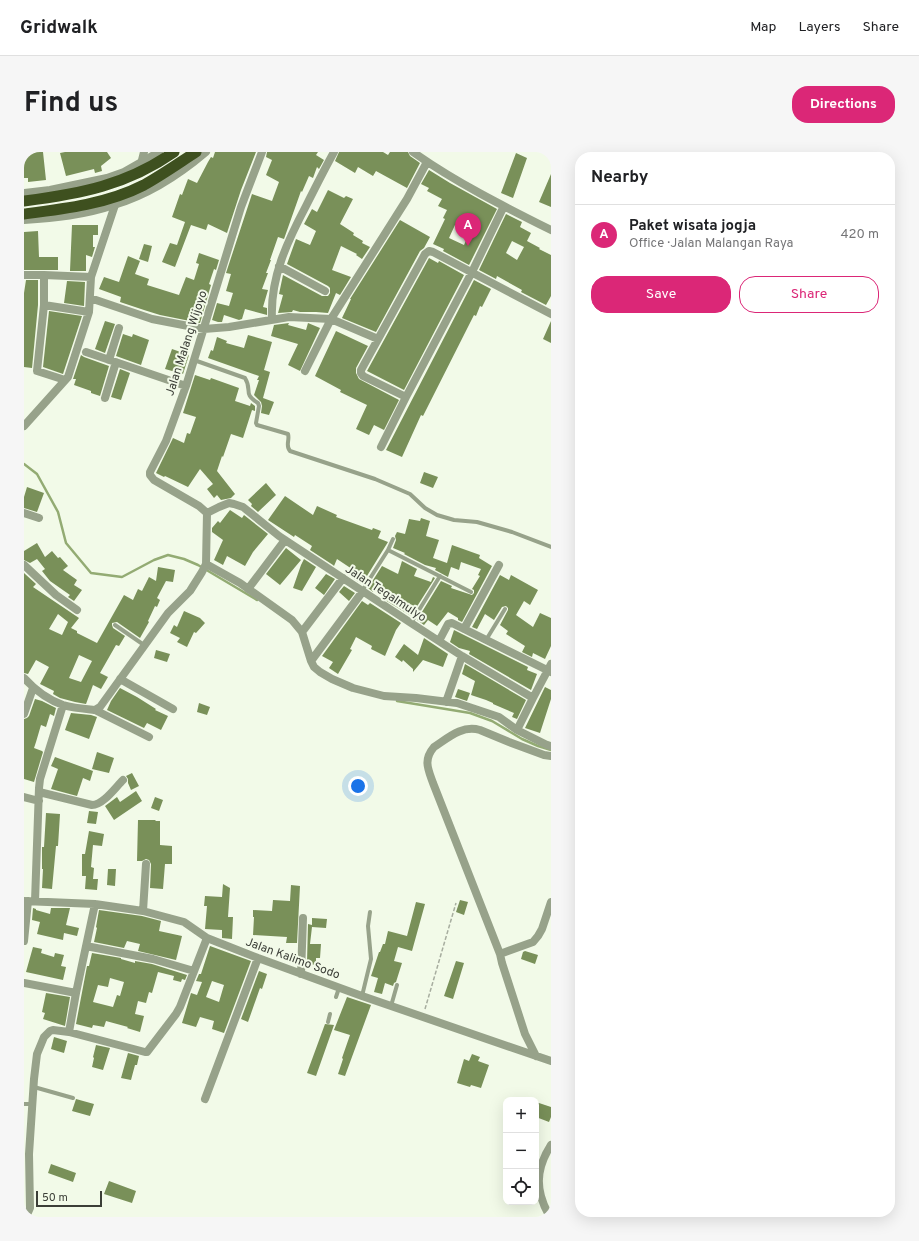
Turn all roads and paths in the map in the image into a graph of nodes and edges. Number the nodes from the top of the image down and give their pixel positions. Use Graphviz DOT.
graph roads {
  1 [pos="144,152"];
  2 [pos="159,152"];
  3 [pos="174,152"];
  4 [pos="196,152"];
  5 [pos="206,152"];
  6 [pos="262,152"];
  7 [pos="334,152"];
  8 [pos="413,152"];
  9 [pos="427,162"];
  10 [pos="140,164"];
  11 [pos="24,193"];
  12 [pos="24,201"];
  13 [pos="115,205"];
  14 [pos="504,206"];
  15 [pos="24,214"];
  16 [pos="24,220"];
  17 [pos="551,230"];
  18 [pos="279,266"];
  19 [pos="472,272"];
  20 [pos="24,275"];
  21 [pos="44,275"];
  22 [pos="91,277"];
  23 [pos="325,291"];
  24 [pos="90,298"];
  25 [pos="44,305"];
  26 [pos="88,312"];
  27 [pos="551,314"];
  28 [pos="272,319"];
  29 [pos="331,319"];
  30 [pos="119,328"];
  31 [pos="204,329"];
  32 [pos="378,339"];
  33 [pos="86,352"];
  34 [pos="194,359"];
  35 [pos="112,361"];
  36 [pos="305,371"];
  37 [pos="62,383"];
  38 [pos="186,386"];
  39 [pos="406,397"];
  40 [pos="105,398"];
  41 [pos="24,426"];
  42 [pos="381,447"];
  43 [pos="24,513"];
  44 [pos="207,513"];
  45 [pos="39,518"];
  46 [pos="393,539"];
  47 [pos="285,540"];
  48 [pos="551,547"];
  49 [pos="388,550"];
  50 [pos="24,565"];
  51 [pos="499,565"];
  52 [pos="204,568"];
  53 [pos="440,576"];
  54 [pos="343,578"];
  55 [pos="248,589"];
  56 [pos="362,591"];
  57 [pos="470,592"];
  58 [pos="506,609"];
  59 [pos="77,610"];
  60 [pos="411,623"];
  61 [pos="115,625"];
  62 [pos="464,629"];
  63 [pos="302,632"];
  64 [pos="486,640"];
  65 [pos="439,641"];
  66 [pos="144,645"];
  67 [pos="462,656"];
  68 [pos="311,661"];
  69 [pos="550,669"];
  70 [pos="24,678"];
  71 [pos="120,679"];
  72 [pos="33,688"];
  73 [pos="533,698"];
  74 [pos="446,702"];
  75 [pos="63,705"];
  76 [pos="173,709"];
  77 [pos="95,710"];
  78 [pos="24,714"];
  79 [pos="517,730"];
  80 [pos="149,737"];
  81 [pos="551,746"];
  82 [pos="551,756"];
  83 [pos="123,780"];
  84 [pos="39,790"];
  85 [pos="24,797"];
  86 [pos="39,801"];
  87 [pos="146,864"];
  88 [pos="29,901"];
  89 [pos="551,902"];
  90 [pos="456,903"];
  91 [pos="95,904"];
  92 [pos="143,911"];
  93 [pos="370,912"];
  94 [pos="303,918"];
  95 [pos="207,938"];
  96 [pos="24,941"];
  97 [pos="86,946"];
  98 [pos="500,954"];
  99 [pos="258,958"];
  100 [pos="194,971"];
  101 [pos="301,974"];
  102 [pos="24,983"];
  103 [pos="397,985"];
  104 [pos="340,988"];
  105 [pos="76,993"];
  106 [pos="362,996"];
  107 [pos="336,997"];
  108 [pos="391,1006"];
  109 [pos="330,1014"];
  110 [pos="422,1017"];
  111 [pos="328,1022"];
  112 [pos="69,1032"];
  113 [pos="536,1056"];
  114 [pos="551,1061"];
  115 [pos="34,1087"];
  116 [pos="73,1098"];
  117 [pos="205,1098"];
  118 [pos="28,1104"];
  119 [pos="551,1145"];
  120 [pos="27,1154"];
  121 [pos="26,1217"];
  122 [pos="550,1217"];
  1 -- 10 [label="street"];
  2 -- 10 [label="street"];
  3 -- 12 [label="highway"];
  4 -- 15 [label="highway"];
  5 -- 13 [label="street"];
  6 -- 31 [label="street, Jalan Malang Wijoyo"];
  7 -- 18 [label="street"];
  8 -- 9 [label="street"];
  9 -- 14 [label="street"];
  9 -- 29 [label="street"];
  10 -- 11 [label="street"];
  13 -- 16 [label="street"];
  13 -- 22 [label="street"];
  14 -- 17 [label="street"];
  14 -- 19 [label="street"];
  18 -- 23 [label="street"];
  18 -- 28 [label="street"];
  19 -- 27 [label="street"];
  19 -- 32 [label="street"];
  19 -- 39 [label="street"];
  20 -- 21 [label="street"];
  21 -- 22 [label="street"];
  21 -- 25 [label="street"];
  22 -- 24 [label="street"];
  24 -- 26 [label="street"];
  24 -- 31 [label="street"];
  25 -- 26 [label="street"];
  25 -- 37 [label="street"];
  26 -- 37 [label="street"];
  28 -- 29 [label="street"];
  28 -- 31 [label="street"];
  29 -- 32 [label="street"];
  29 -- 36 [label="street"];
  30 -- 35 [label="street"];
  31 -- 34 [label="street, Jalan Malang Wijoyo"];
  32 -- 39 [label="street"];
  33 -- 35 [label="street"];
  34 -- 38 [label="street, Jalan Malang Wijoyo"];
  34 -- 48 [label="lane"];
  35 -- 38 [label="street"];
  35 -- 40 [label="street"];
  37 -- 41 [label="street"];
  38 -- 44 [label="street, Jalan Malang Wijoyo"];
  39 -- 42 [label="street"];
  43 -- 45 [label="street"];
  44 -- 47 [label="street, Jalan Tegalmulyo"];
  44 -- 52 [label="street"];
  46 -- 49 [label="lane"];
  47 -- 54 [label="street, Jalan Tegalmulyo"];
  47 -- 55 [label="street"];
  49 -- 53 [label="lane"];
  49 -- 56 [label="lane"];
  50 -- 59 [label="street"];
  51 -- 62 [label="street"];
  52 -- 55 [label="street"];
  52 -- 66 [label="street"];
  53 -- 57 [label="lane"];
  53 -- 60 [label="lane"];
  54 -- 56 [label="street, Jalan Tegalmulyo"];
  54 -- 63 [label="street"];
  55 -- 63 [label="street"];
  56 -- 60 [label="street, Jalan Tegalmulyo"];
  56 -- 68 [label="street"];
  58 -- 64 [label="lane"];
  60 -- 65 [label="street, Jalan Tegalmulyo"];
  61 -- 66 [label="lane"];
  62 -- 64 [label="street"];
  62 -- 65 [label="street"];
  63 -- 68 [label="street"];
  64 -- 69 [label="street"];
  65 -- 67 [label="street, Jalan Tegalmulyo"];
  66 -- 71 [label="street"];
  67 -- 73 [label="street, Jalan Tegalmulyo"];
  67 -- 74 [label="street"];
  68 -- 74 [label="street"];
  69 -- 73 [label="street"];
  70 -- 72 [label="street"];
  71 -- 76 [label="street"];
  71 -- 77 [label="street"];
  72 -- 75 [label="street"];
  72 -- 78 [label="street"];
  73 -- 79 [label="street"];
  74 -- 79 [label="street"];
  75 -- 77 [label="street"];
  75 -- 84 [label="street"];
  77 -- 80 [label="street"];
  79 -- 81 [label="street"];
  82 -- 98 [label="street"];
  83 -- 84 [label="street"];
  84 -- 86 [label="street"];
  85 -- 86 [label="street"];
  86 -- 88 [label="street"];
  87 -- 92 [label="street"];
  88 -- 91 [label="street, Jalan Kalimo Sodo"];
  88 -- 96 [label="street"];
  89 -- 98 [label="street"];
  90 -- 110 [label="path"];
  91 -- 92 [label="street, Jalan Kalimo Sodo"];
  91 -- 97 [label="street"];
  92 -- 95 [label="street, Jalan Kalimo Sodo"];
  93 -- 106 [label="lane"];
  94 -- 101 [label="street"];
  95 -- 99 [label="street, Jalan Kalimo Sodo"];
  95 -- 100 [label="street"];
  97 -- 100 [label="street"];
  97 -- 105 [label="street"];
  98 -- 113 [label="street"];
  99 -- 101 [label="street, Jalan Kalimo Sodo"];
  99 -- 117 [label="street"];
  100 -- 112 [label="street"];
  101 -- 104 [label="street, Jalan Kalimo Sodo"];
  102 -- 105 [label="street"];
  103 -- 108 [label="lane"];
  104 -- 106 [label="street, Jalan Kalimo Sodo"];
  104 -- 107 [label="lane"];
  105 -- 112 [label="street"];
  106 -- 108 [label="street, Jalan Kalimo Sodo"];
  108 -- 110 [label="street, Jalan Kalimo Sodo"];
  109 -- 111 [label="lane"];
  110 -- 113 [label="street, Jalan Kalimo Sodo"];
  112 -- 115 [label="street"];
  113 -- 114 [label="street, Jalan Kalimo Sodo"];
  115 -- 116 [label="lane"];
  115 -- 118 [label="street"];
  118 -- 120 [label="street"];
  119 -- 122 [label="street"];
  120 -- 121 [label="street"];
}
